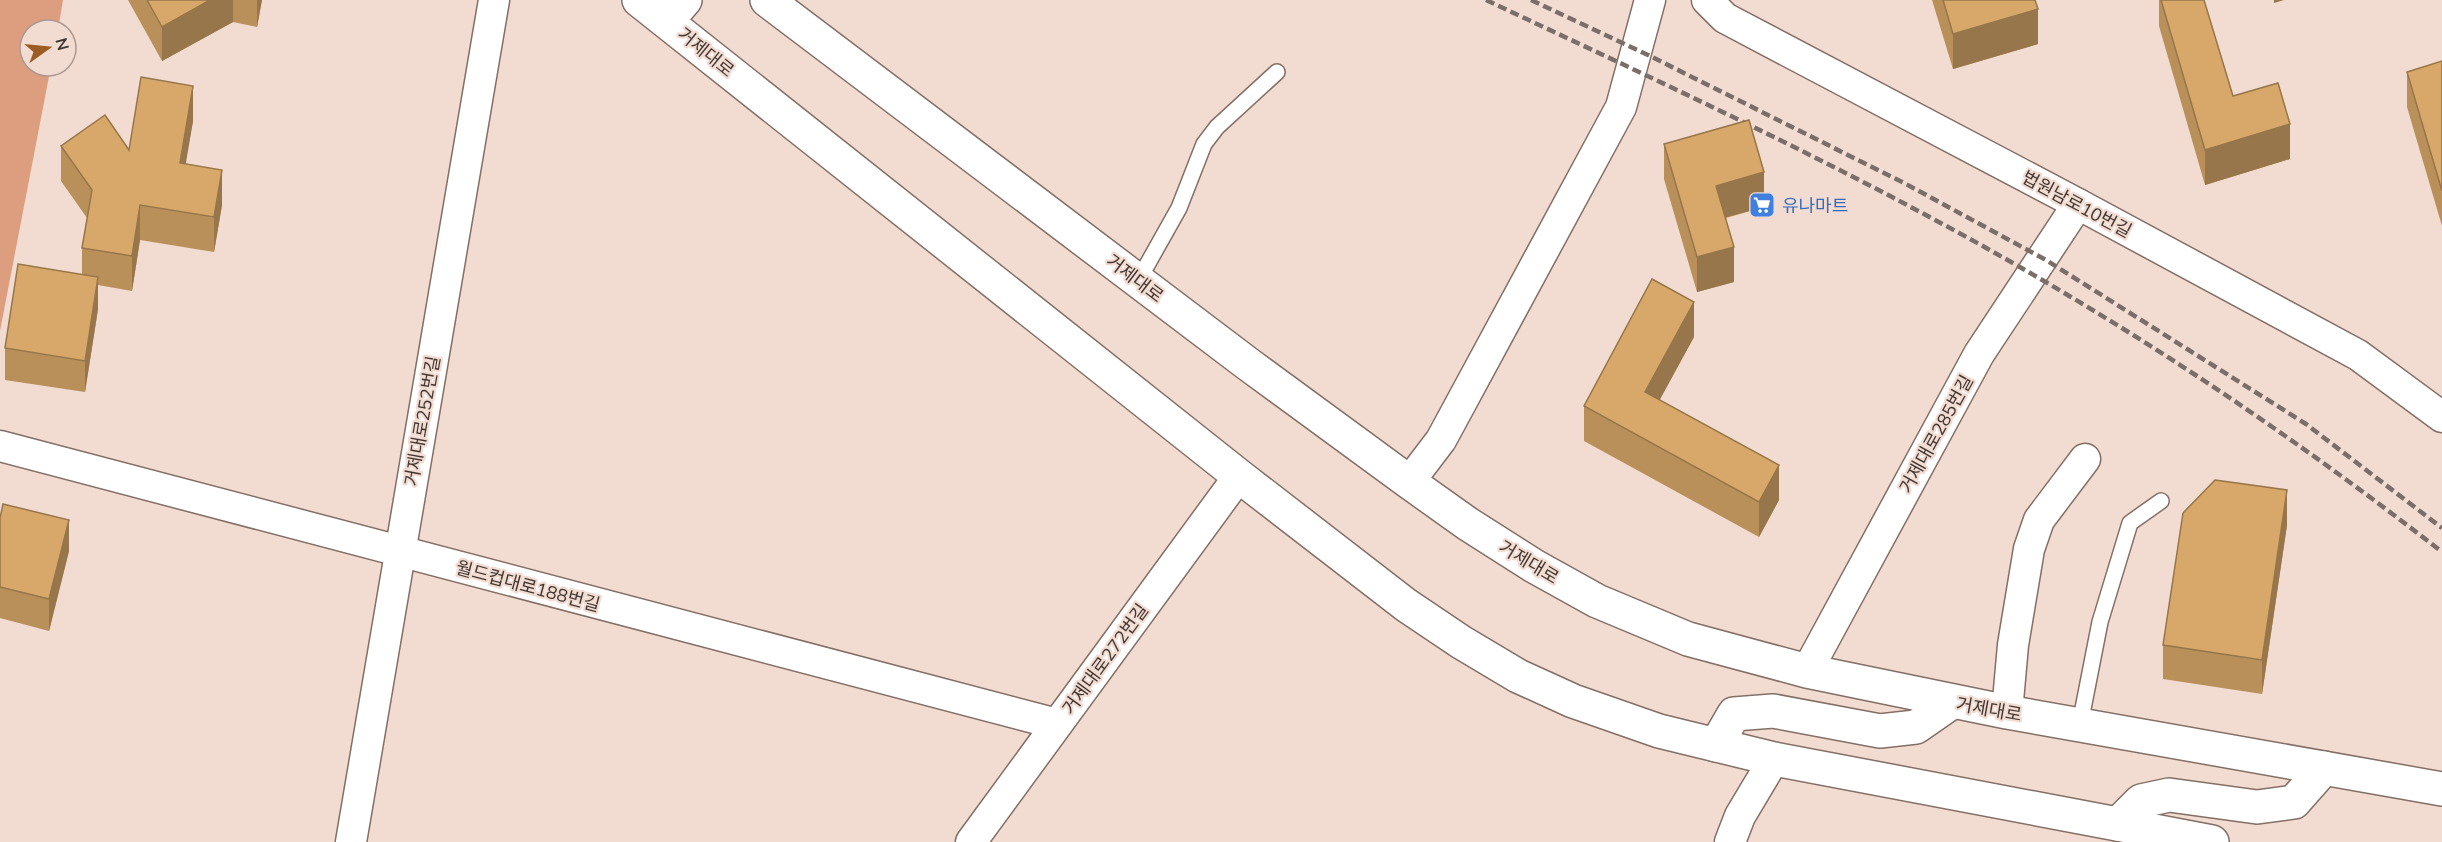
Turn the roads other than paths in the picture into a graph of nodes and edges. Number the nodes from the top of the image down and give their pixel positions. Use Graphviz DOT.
graph roads {
  1 [pos="494,0"];
  2 [pos="639,0"];
  3 [pos="767,0"];
  4 [pos="1650,0"];
  5 [pos="1707,0"];
  6 [pos="676,11"];
  7 [pos="1277,72"];
  8 [pos="2078,204"];
  9 [pos="1138,281"];
  10 [pos="2442,417"];
  11 [pos="0,446"];
  12 [pos="2085,459"];
  13 [pos="1239,476"];
  14 [pos="1409,482"];
  15 [pos="2161,501"];
  16 [pos="399,552"];
  17 [pos="1807,671"];
  18 [pos="1952,702"];
  19 [pos="2007,712"];
  20 [pos="1057,724"];
  21 [pos="2080,724"];
  22 [pos="1716,745"];
  23 [pos="1774,759"];
  24 [pos="2324,768"];
  25 [pos="2437,790"];
  26 [pos="2118,824"];
  27 [pos="351,842"];
  28 [pos="971,842"];
  29 [pos="1730,842"];
  30 [pos="2212,842"];
  1 -- 16 [label="street, 거제대로252번길"];
  2 -- 6 [label="main road, 거제대로"];
  3 -- 9 [label="main road, 거제대로"];
  4 -- 14 [label="street"];
  5 -- 8 [label="street, 법원남로10번길"];
  6 -- 13 [label="main road, 거제대로"];
  7 -- 9 [label="lane"];
  8 -- 10 [label="street, 법원남로10번길"];
  8 -- 17 [label="street, 거제대로285번길"];
  9 -- 14 [label="main road, 거제대로"];
  11 -- 16 [label="street, 월드컵대로188번길"];
  12 -- 19 [label="street"];
  13 -- 20 [label="street, 거제대로272번길"];
  13 -- 22 [label="main road, 거제대로"];
  14 -- 17 [label="main road, 거제대로"];
  15 -- 21 [label="lane"];
  16 -- 20 [label="street, 월드컵대로188번길"];
  16 -- 27 [label="street, 거제대로252번길"];
  17 -- 18 [label="main road, 거제대로"];
  18 -- 19 [label="main road, 거제대로"];
  18 -- 22 [label="main road"];
  19 -- 21 [label="main road, 거제대로"];
  20 -- 28 [label="street, 거제대로272번길"];
  21 -- 24 [label="main road, 거제대로"];
  22 -- 23 [label="main road, 거제대로"];
  23 -- 26 [label="main road, 거제대로"];
  23 -- 29 [label="street"];
  24 -- 25 [label="main road, 거제대로"];
  24 -- 26 [label="main road"];
  26 -- 30 [label="main road, 거제대로"];
}
